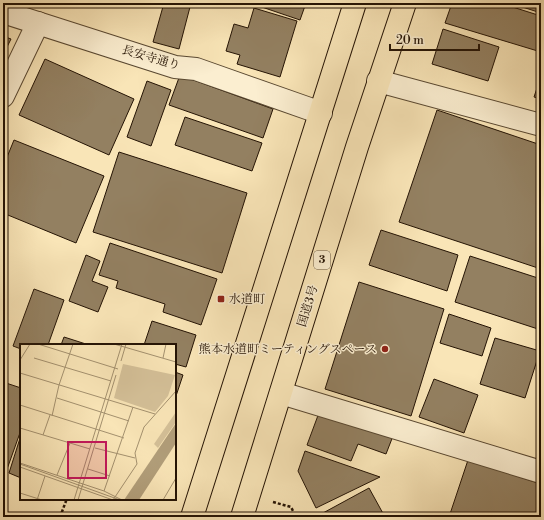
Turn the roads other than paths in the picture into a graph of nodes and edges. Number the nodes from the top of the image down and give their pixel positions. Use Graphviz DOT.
graph roads {
  1 [pos="355,3"];
  2 [pos="405,3"];
  3 [pos="3,12"];
  4 [pos="38,23"];
  5 [pos="378,81"];
  6 [pos="3,96"];
  7 [pos="321,113"];
  8 [pos="541,125"];
  9 [pos="281,393"];
  10 [pos="541,472"];
  11 [pos="192,517"];
  12 [pos="242,517"];
  1 -- 7 [label="highway"];
  2 -- 5 [label="highway, 国道3号 / 3"];
  3 -- 4 [label="street, 長安寺通り"];
  4 -- 6 [label="street"];
  4 -- 7 [label="street, 長安寺通り"];
  5 -- 8 [label="street"];
  5 -- 9 [label="highway, 国道3号 / 3"];
  7 -- 11 [label="highway"];
  9 -- 10 [label="street"];
  9 -- 12 [label="highway, 国道3号 / 3"];
}
